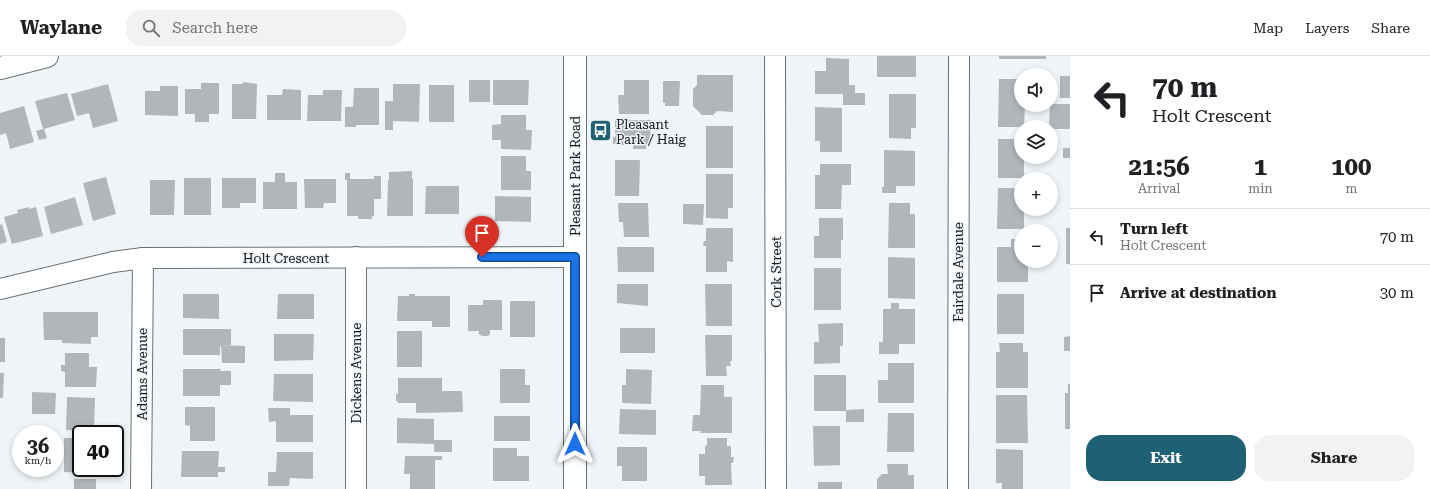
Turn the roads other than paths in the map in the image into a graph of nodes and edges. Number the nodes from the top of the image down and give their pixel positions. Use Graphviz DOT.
graph roads {
  1 [pos="47,56"];
  2 [pos="575,56"];
  3 [pos="775,56"];
  4 [pos="959,56"];
  5 [pos="0,68"];
  6 [pos="356,257"];
  7 [pos="575,257"];
  8 [pos="143,258"];
  9 [pos="0,289"];
  10 [pos="141,489"];
  11 [pos="356,489"];
  12 [pos="575,489"];
  13 [pos="776,489"];
  14 [pos="958,489"];
  1 -- 5 [label="street"];
  2 -- 7 [label="street, Pleasant Park Road"];
  3 -- 13 [label="street, Cork Street"];
  4 -- 14 [label="street, Fairdale Avenue"];
  6 -- 7 [label="street, Holt Crescent"];
  6 -- 8 [label="street, Holt Crescent"];
  6 -- 11 [label="street, Dickens Avenue"];
  7 -- 12 [label="street, Pleasant Park Road"];
  8 -- 9 [label="street, Holt Crescent"];
  8 -- 10 [label="street, Adams Avenue"];
}
